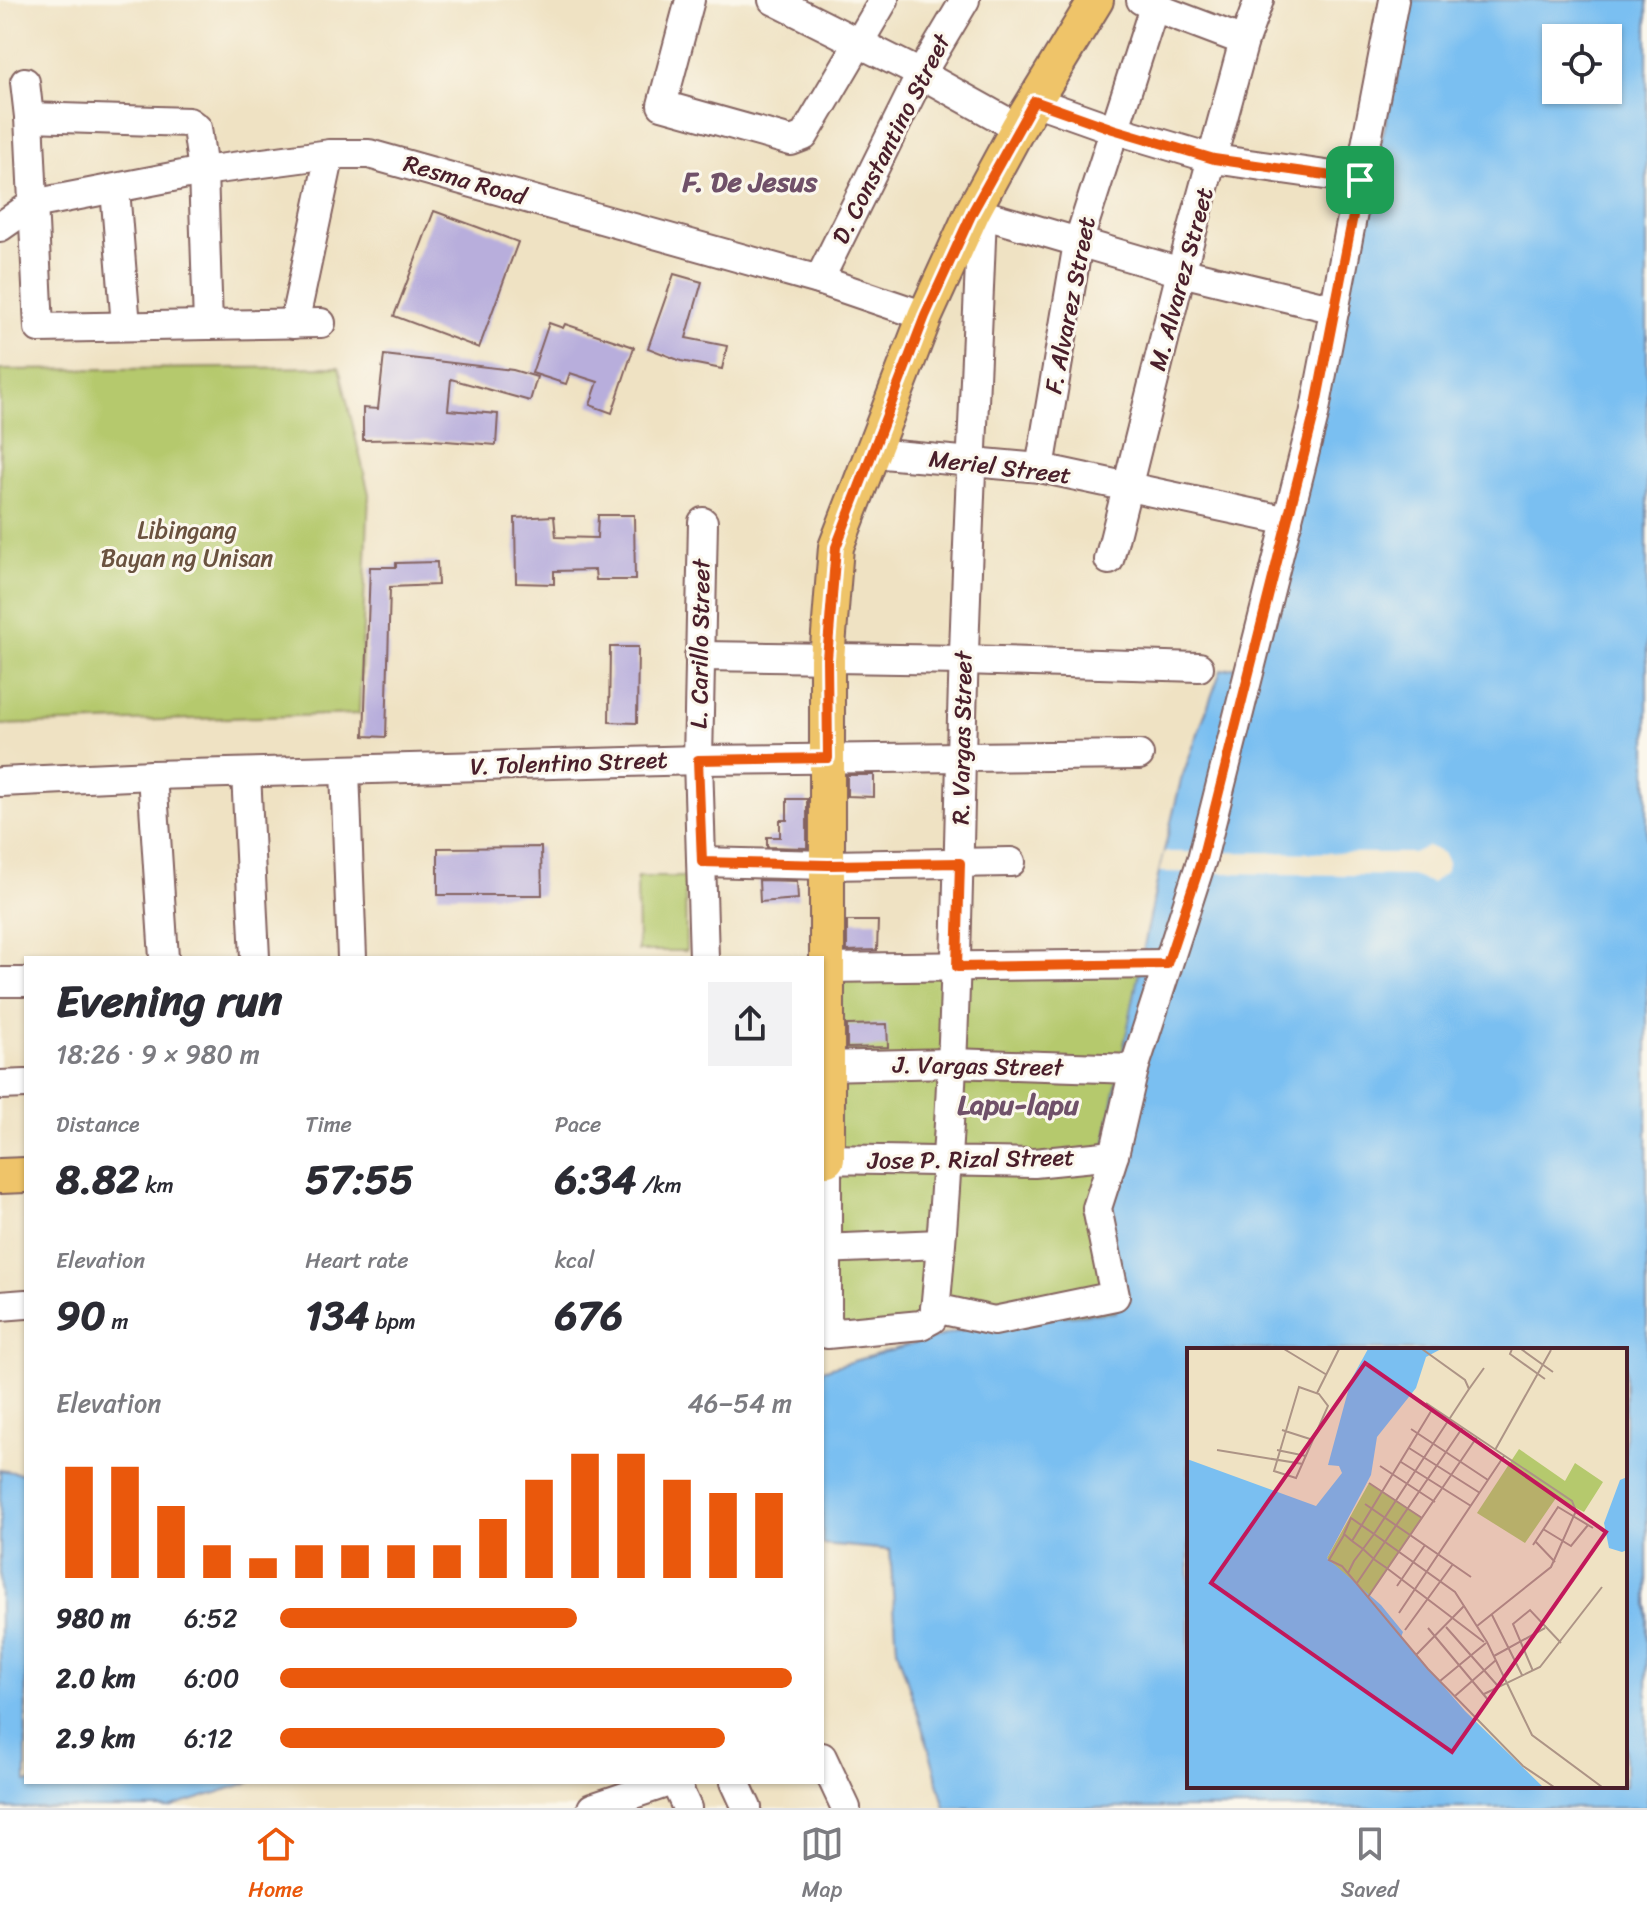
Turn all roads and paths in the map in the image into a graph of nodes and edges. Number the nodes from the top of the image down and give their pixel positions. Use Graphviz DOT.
graph roads {
  1 [pos="690,0"];
  2 [pos="773,0"];
  3 [pos="884,0"];
  4 [pos="965,0"];
  5 [pos="1096,0"];
  6 [pos="1259,0"];
  7 [pos="1394,0"];
  8 [pos="1148,4"];
  9 [pos="1244,41"];
  10 [pos="859,42"];
  11 [pos="921,74"];
  12 [pos="25,82"];
  13 [pos="1026,114"];
  14 [pos="29,117"];
  15 [pos="1113,129"];
  16 [pos="330,154"];
  17 [pos="1214,159"];
  18 [pos="203,171"];
  19 [pos="1360,180"];
  20 [pos="115,189"];
  21 [pos="33,204"];
  22 [pos="978,212"];
  23 [pos="0,227"];
  24 [pos="1078,243"];
  25 [pos="1181,272"];
  26 [pos="819,280"];
  27 [pos="1335,309"];
  28 [pos="925,316"];
  29 [pos="208,325"];
  30 [pos="126,326"];
  31 [pos="872,453"];
  32 [pos="972,461"];
  33 [pos="1040,468"];
  34 [pos="1128,486"];
  35 [pos="1288,521"];
  36 [pos="703,522"];
  37 [pos="1109,560"];
  38 [pos="699,656"];
  39 [pos="827,659"];
  40 [pos="964,660"];
  41 [pos="1199,667"];
  42 [pos="1139,755"];
  43 [pos="828,758"];
  44 [pos="961,758"];
  45 [pos="698,760"];
  46 [pos="345,770"];
  47 [pos="246,773"];
  48 [pos="152,775"];
  49 [pos="0,782"];
  50 [pos="702,862"];
  51 [pos="1011,862"];
  52 [pos="960,863"];
  53 [pos="828,865"];
  54 [pos="164,956"];
  55 [pos="255,956"];
  56 [pos="352,956"];
  57 [pos="704,956"];
  58 [pos="1167,964"];
  59 [pos="957,967"];
  60 [pos="824,968"];
  61 [pos="0,982"];
  62 [pos="24,982"];
  63 [pos="951,1063"];
  64 [pos="824,1066"];
  65 [pos="1134,1069"];
  66 [pos="24,1084"];
  67 [pos="0,1085"];
  68 [pos="1114,1155"];
  69 [pos="825,1159"];
  70 [pos="945,1163"];
  71 [pos="24,1175"];
  72 [pos="0,1176"];
  73 [pos="940,1244"];
  74 [pos="825,1249"];
  75 [pos="24,1304"];
  76 [pos="0,1306"];
  77 [pos="934,1313"];
  78 [pos="824,1761"];
  79 [pos="666,1784"];
  80 [pos="673,1784"];
  81 [pos="736,1784"];
  82 [pos="592,1808"];
  83 [pos="687,1808"];
  84 [pos="747,1808"];
  85 [pos="845,1808"];
  1 -- 10 [label="street"];
  2 -- 10 [label="street"];
  3 -- 10 [label="street"];
  4 -- 11 [label="street, D. Constantino Street"];
  5 -- 13 [label="main road"];
  6 -- 9 [label="street, M. Alvarez Street"];
  7 -- 19 [label="street"];
  8 -- 9 [label="street"];
  8 -- 15 [label="street, F. Alvarez Street"];
  9 -- 17 [label="street, M. Alvarez Street"];
  10 -- 11 [label="street"];
  11 -- 13 [label="street"];
  11 -- 26 [label="street, D. Constantino Street"];
  12 -- 14 [label="street"];
  13 -- 15 [label="street"];
  13 -- 22 [label="main road"];
  14 -- 18 [label="street"];
  14 -- 21 [label="street"];
  15 -- 17 [label="street"];
  15 -- 24 [label="street, F. Alvarez Street"];
  16 -- 18 [label="street, Resma Road"];
  16 -- 26 [label="street, Resma Road"];
  16 -- 29 [label="street"];
  17 -- 19 [label="street"];
  17 -- 25 [label="street, M. Alvarez Street"];
  18 -- 20 [label="street, Resma Road"];
  18 -- 29 [label="street"];
  19 -- 27 [label="street"];
  20 -- 21 [label="street, Resma Road"];
  20 -- 30 [label="street"];
  21 -- 23 [label="street, Resma Road"];
  21 -- 30 [label="street"];
  22 -- 24 [label="street"];
  22 -- 28 [label="main road"];
  22 -- 32 [label="street, R. Vargas Street"];
  24 -- 25 [label="street"];
  24 -- 33 [label="street, F. Alvarez Street"];
  25 -- 27 [label="street"];
  25 -- 34 [label="street, M. Alvarez Street"];
  26 -- 28 [label="street, Resma Road"];
  27 -- 35 [label="street"];
  28 -- 31 [label="main road"];
  29 -- 30 [label="street"];
  31 -- 32 [label="street, Meriel Street"];
  31 -- 39 [label="main road"];
  32 -- 33 [label="street, Meriel Street"];
  32 -- 40 [label="street, R. Vargas Street"];
  33 -- 34 [label="street, Meriel Street"];
  34 -- 35 [label="street, Meriel Street"];
  34 -- 37 [label="street, M. Alvarez Street"];
  35 -- 58 [label="street"];
  36 -- 38 [label="street, L. Carillo Street"];
  38 -- 39 [label="street"];
  38 -- 45 [label="street, L. Carillo Street"];
  39 -- 40 [label="street"];
  39 -- 43 [label="main road"];
  40 -- 41 [label="street"];
  40 -- 44 [label="street, R. Vargas Street"];
  42 -- 44 [label="street, V. Tolentino Street"];
  43 -- 44 [label="street, V. Tolentino Street"];
  43 -- 45 [label="street, V. Tolentino Street"];
  43 -- 53 [label="main road"];
  44 -- 52 [label="street, R. Vargas Street"];
  45 -- 46 [label="street, V. Tolentino Street"];
  45 -- 50 [label="street, L. Carillo Street"];
  46 -- 47 [label="street, V. Tolentino Street"];
  46 -- 56 [label="street"];
  47 -- 48 [label="street, V. Tolentino Street"];
  47 -- 55 [label="street"];
  48 -- 49 [label="street, V. Tolentino Street"];
  48 -- 54 [label="street"];
  50 -- 53 [label="street"];
  50 -- 57 [label="street, L. Carillo Street"];
  51 -- 52 [label="street"];
  52 -- 53 [label="street"];
  52 -- 59 [label="street, R. Vargas Street"];
  53 -- 60 [label="main road"];
  58 -- 59 [label="street"];
  58 -- 65 [label="street"];
  59 -- 60 [label="street"];
  59 -- 63 [label="street, R. Vargas Street"];
  60 -- 64 [label="main road"];
  61 -- 62 [label="street"];
  63 -- 64 [label="street, J. Vargas Street"];
  63 -- 65 [label="street, J. Vargas Street"];
  63 -- 70 [label="street, R. Vargas Street"];
  64 -- 69 [label="main road"];
  65 -- 68 [label="street"];
  66 -- 67 [label="street"];
  68 -- 70 [label="street, Jose P. Rizal Street"];
  68 -- 77 [label="street"];
  69 -- 70 [label="street, Jose P. Rizal Street"];
  69 -- 74 [label="street"];
  70 -- 73 [label="street, R. Vargas Street"];
  71 -- 72 [label="main road"];
  73 -- 74 [label="street"];
  73 -- 77 [label="street, R. Vargas Street"];
  74 -- 77 [label="street"];
  75 -- 76 [label="street"];
  78 -- 85 [label="street"];
  79 -- 82 [label="street"];
  80 -- 83 [label="street"];
  81 -- 84 [label="street"];
}
